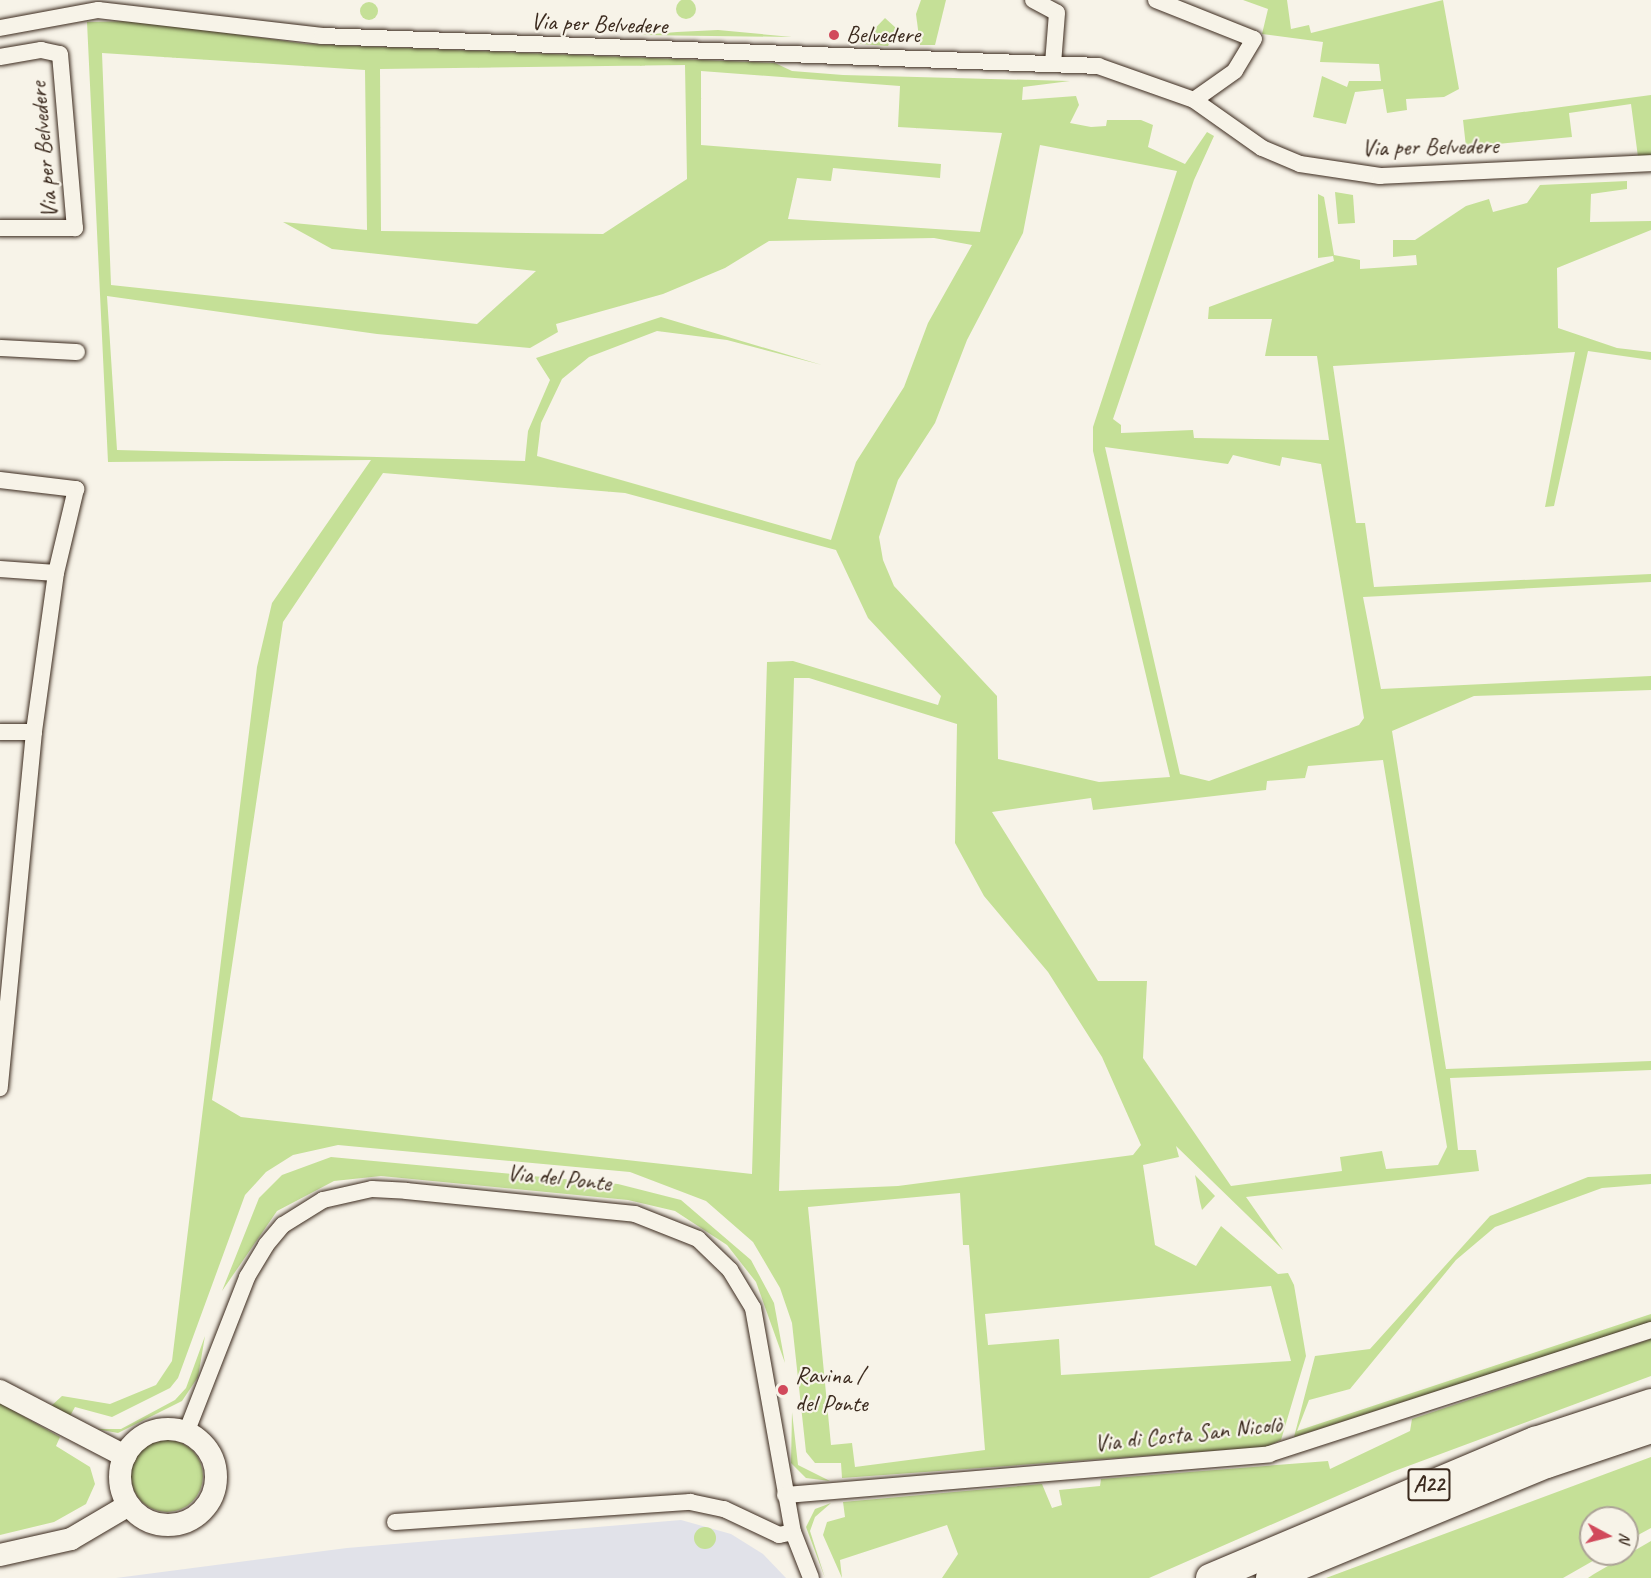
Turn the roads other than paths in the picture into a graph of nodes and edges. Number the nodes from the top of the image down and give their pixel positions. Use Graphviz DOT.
graph roads {
  1 [pos="1033,0"];
  2 [pos="1156,0"];
  3 [pos="0,28"];
  4 [pos="0,57"];
  5 [pos="1053,64"];
  6 [pos="1194,100"];
  7 [pos="1651,163"];
  8 [pos="0,228"];
  9 [pos="0,348"];
  10 [pos="77,352"];
  11 [pos="0,480"];
  12 [pos="0,569"];
  13 [pos="56,573"];
  14 [pos="0,732"];
  15 [pos="34,732"];
  16 [pos="0,1089"];
  17 [pos="1651,1330"];
  18 [pos="0,1391"];
  19 [pos="1651,1402"];
  20 [pos="1651,1429"];
  21 [pos="186,1433"];
  22 [pos="125,1456"];
  23 [pos="785,1495"];
  24 [pos="129,1504"];
  25 [pos="395,1522"];
  26 [pos="793,1533"];
  27 [pos="0,1555"];
  28 [pos="811,1578"];
  29 [pos="1210,1578"];
  30 [pos="1270,1578"];
  1 -- 5 [label="street"];
  2 -- 6 [label="street"];
  3 -- 5 [label="street, Via per Belvedere"];
  4 -- 8 [label="street, Via per Belvedere"];
  5 -- 6 [label="street, Via per Belvedere"];
  6 -- 7 [label="street, Via per Belvedere"];
  9 -- 10 [label="street"];
  11 -- 13 [label="street"];
  12 -- 13 [label="street"];
  13 -- 15 [label="street"];
  14 -- 15 [label="street"];
  15 -- 16 [label="street"];
  17 -- 23 [label="street, Via di Costa San Nicolò"];
  18 -- 22 [label="street"];
  19 -- 29 [label="highway, A22"];
  20 -- 30 [label="highway, A22"];
  21 -- 22 [label="street"];
  21 -- 23 [label="street, Via del Ponte"];
  21 -- 24 [label="street"];
  22 -- 24 [label="street"];
  23 -- 26 [label="street, Via del Ponte"];
  24 -- 27 [label="street"];
  25 -- 26 [label="street"];
  26 -- 28 [label="street, Via del Ponte"];
}
